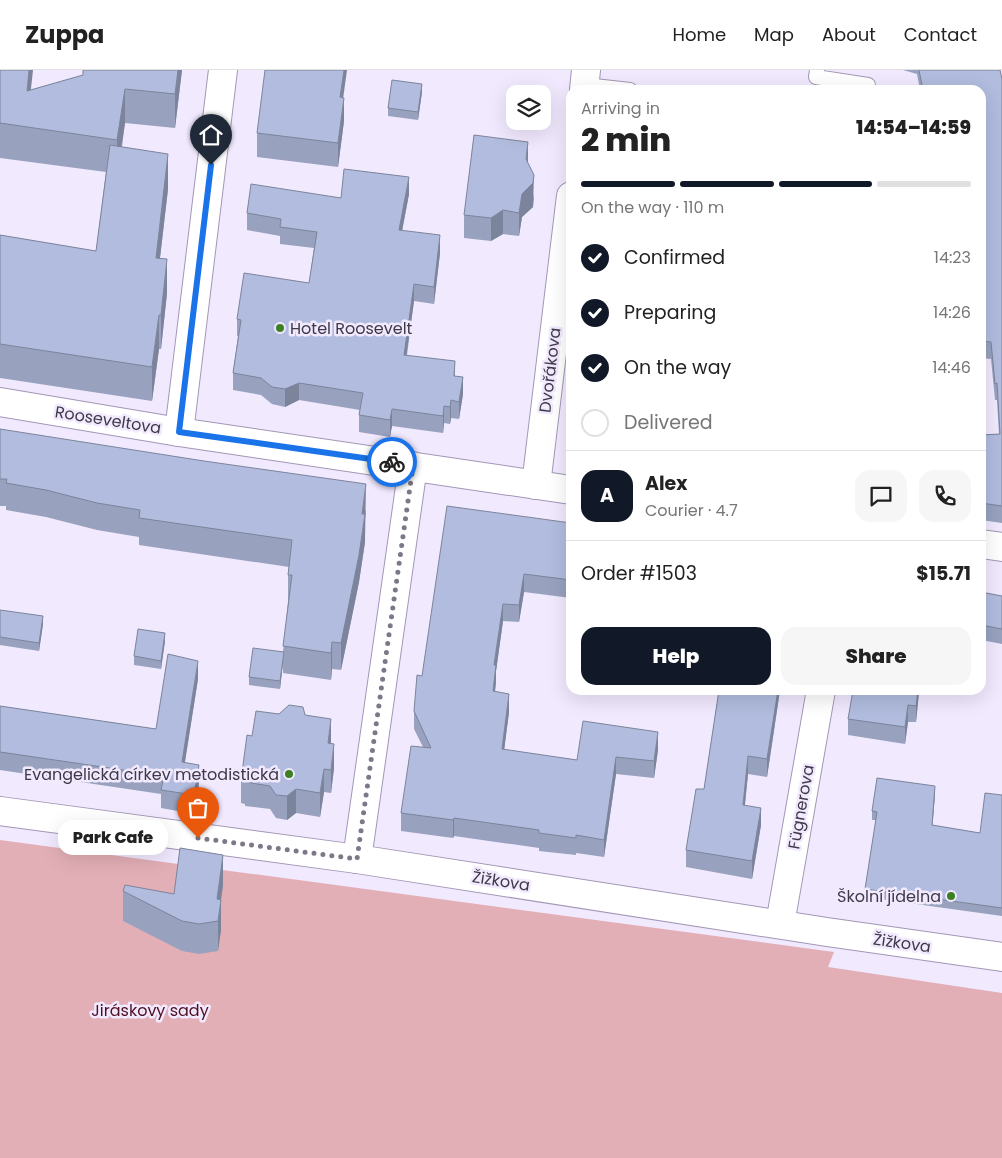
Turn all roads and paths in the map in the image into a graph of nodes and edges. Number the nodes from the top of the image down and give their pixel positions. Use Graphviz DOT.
graph roads {
  1 [pos="223,70"];
  2 [pos="816,70"];
  3 [pos="585,79"];
  4 [pos="610,85"];
  5 [pos="868,85"];
  6 [pos="566,237"];
  7 [pos="0,402"];
  8 [pos="179,432"];
  9 [pos="413,466"];
  10 [pos="536,485"];
  11 [pos="566,489"];
  12 [pos="986,545"];
  13 [pos="1002,547"];
  14 [pos="820,695"];
  15 [pos="0,811"];
  16 [pos="357,859"];
  17 [pos="780,924"];
  18 [pos="1002,957"];
  1 -- 8 [label="street"];
  2 -- 5 [label="lane"];
  3 -- 4 [label="lane"];
  6 -- 10 [label="street, Dvořákova"];
  7 -- 8 [label="street, Rooseveltova"];
  8 -- 9 [label="street, Rooseveltova"];
  9 -- 10 [label="street, Rooseveltova"];
  9 -- 16 [label="street"];
  10 -- 11 [label="street, Rooseveltova"];
  12 -- 13 [label="street"];
  14 -- 17 [label="street, Fügnerova"];
  15 -- 16 [label="street, Žižkova"];
  16 -- 17 [label="street, Žižkova"];
  17 -- 18 [label="street, Žižkova"];
}
